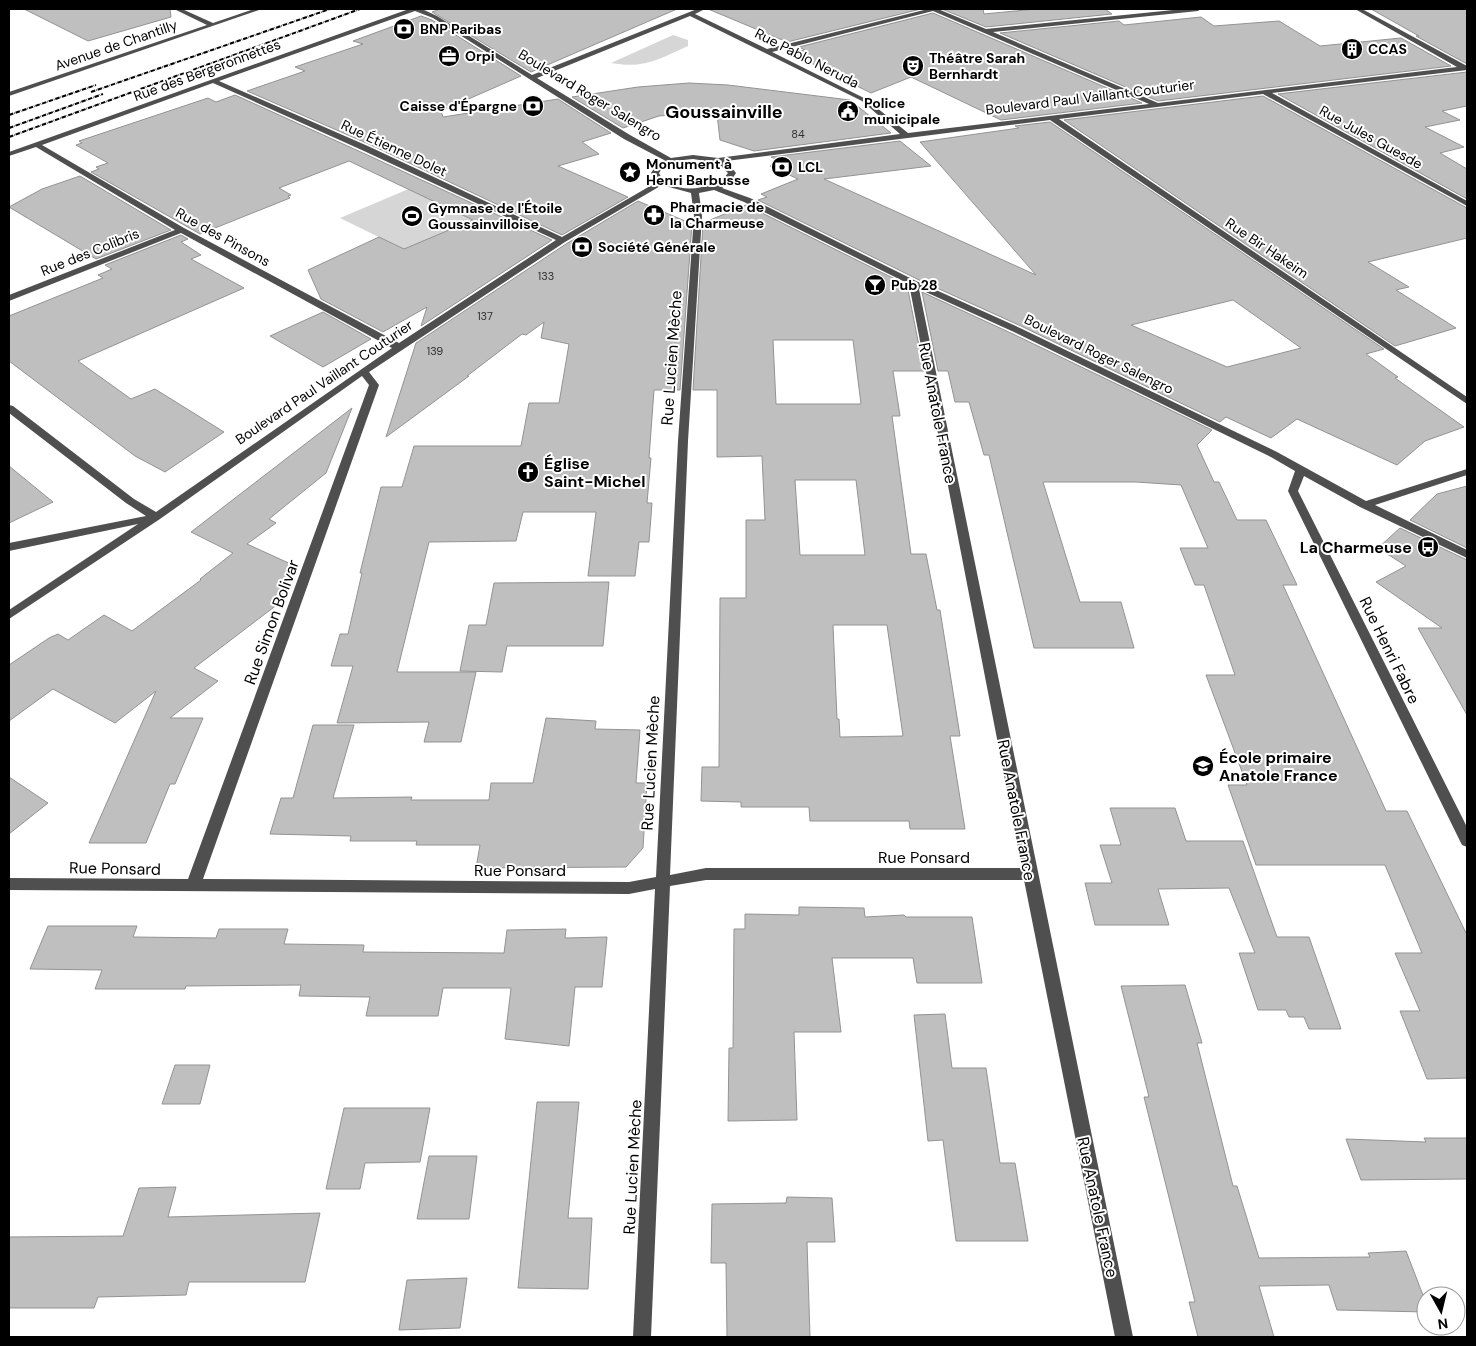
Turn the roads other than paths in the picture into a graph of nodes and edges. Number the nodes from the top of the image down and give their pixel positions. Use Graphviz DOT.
graph roads {
  1 [pos="177,9"];
  2 [pos="259,9"];
  3 [pos="415,9"];
  4 [pos="702,9"];
  5 [pos="933,9"];
  6 [pos="950,9"];
  7 [pos="1198,9"];
  8 [pos="1358,9"];
  9 [pos="942,12"];
  10 [pos="690,14"];
  11 [pos="213,25"];
  12 [pos="985,31"];
  13 [pos="768,52"];
  14 [pos="1466,69"];
  15 [pos="531,78"];
  16 [pos="213,81"];
  17 [pos="9,82"];
  18 [pos="22,90"];
  19 [pos="1264,92"];
  20 [pos="9,94"];
  21 [pos="1155,104"];
  22 [pos="1051,117"];
  23 [pos="906,134"];
  24 [pos="36,144"];
  25 [pos="9,154"];
  26 [pos="716,160"];
  27 [pos="671,161"];
  28 [pos="661,183"];
  29 [pos="715,188"];
  30 [pos="695,190"];
  31 [pos="1467,204"];
  32 [pos="181,230"];
  33 [pos="562,240"];
  34 [pos="913,283"];
  35 [pos="9,298"];
  36 [pos="400,348"];
  37 [pos="363,371"];
  38 [pos="1467,401"];
  39 [pos="9,408"];
  40 [pos="1300,472"];
  41 [pos="1467,472"];
  42 [pos="1364,505"];
  43 [pos="156,517"];
  44 [pos="9,547"];
  45 [pos="1467,554"];
  46 [pos="9,615"];
  47 [pos="1467,841"];
  48 [pos="1030,874"];
  49 [pos="662,881"];
  50 [pos="9,884"];
  51 [pos="193,886"];
  52 [pos="642,1337"];
  53 [pos="1124,1337"];
  1 -- 11 [label="street"];
  2 -- 11 [label="street, Avenue de Chantilly"];
  3 -- 15 [label="street, Boulevard Roger Salengro"];
  3 -- 16 [label="street, Rue des Bergeronnettes"];
  4 -- 10 [label="street"];
  5 -- 9 [label="street"];
  5 -- 13 [label="street"];
  6 -- 9 [label="street"];
  7 -- 12 [label="street"];
  8 -- 14 [label="street"];
  9 -- 12 [label="street"];
  10 -- 13 [label="street, Rue Pablo Neruda"];
  10 -- 15 [label="street"];
  11 -- 18 [label="street, Avenue de Chantilly"];
  12 -- 21 [label="street"];
  13 -- 23 [label="street, Rue Pablo Neruda"];
  14 -- 19 [label="street, Boulevard Paul Vaillant Couturier"];
  15 -- 27 [label="street, Boulevard Roger Salengro"];
  16 -- 24 [label="street, Rue des Bergeronnettes"];
  16 -- 33 [label="street, Rue Étienne Dolet"];
  17 -- 18 [label="street"];
  18 -- 20 [label="street, Avenue de Chantilly"];
  19 -- 21 [label="street, Boulevard Paul Vaillant Couturier"];
  19 -- 31 [label="street, Rue Jules Guesde"];
  21 -- 22 [label="street, Boulevard Paul Vaillant Couturier"];
  22 -- 23 [label="street, Boulevard Paul Vaillant Couturier"];
  22 -- 38 [label="street, Rue Bir Hakeim"];
  23 -- 26 [label="street, Boulevard Paul Vaillant Couturier"];
  24 -- 25 [label="street, Rue des Bergeronnettes"];
  24 -- 32 [label="street, Rue des Pinsons"];
  26 -- 27 [label="street, Boulevard Paul Vaillant Couturier"];
  26 -- 29 [label="street"];
  27 -- 28 [label="street"];
  28 -- 30 [label="street"];
  28 -- 33 [label="street, Boulevard Paul Vaillant Couturier"];
  29 -- 30 [label="street"];
  29 -- 34 [label="street, Boulevard Roger Salengro"];
  30 -- 49 [label="street, Rue Lucien Mèche"];
  32 -- 35 [label="street, Rue des Colibris"];
  32 -- 36 [label="street, Rue des Pinsons"];
  33 -- 36 [label="street, Boulevard Paul Vaillant Couturier"];
  34 -- 40 [label="street, Boulevard Roger Salengro"];
  34 -- 48 [label="street, Rue Anatole France"];
  36 -- 37 [label="street, Boulevard Paul Vaillant Couturier"];
  37 -- 43 [label="street, Boulevard Paul Vaillant Couturier"];
  37 -- 51 [label="street, Rue Simon Bolivar"];
  39 -- 43 [label="street"];
  40 -- 42 [label="street, Boulevard Roger Salengro"];
  40 -- 47 [label="street, Rue Henri Fabre"];
  41 -- 42 [label="street"];
  42 -- 45 [label="street, Boulevard Roger Salengro"];
  43 -- 44 [label="street"];
  43 -- 46 [label="street, Boulevard Paul Vaillant Couturier"];
  48 -- 49 [label="street, Rue Ponsard"];
  48 -- 53 [label="street, Rue Anatole France"];
  49 -- 51 [label="street, Rue Ponsard"];
  49 -- 52 [label="street, Rue Lucien Mèche"];
  50 -- 51 [label="street, Rue Ponsard"];
}
